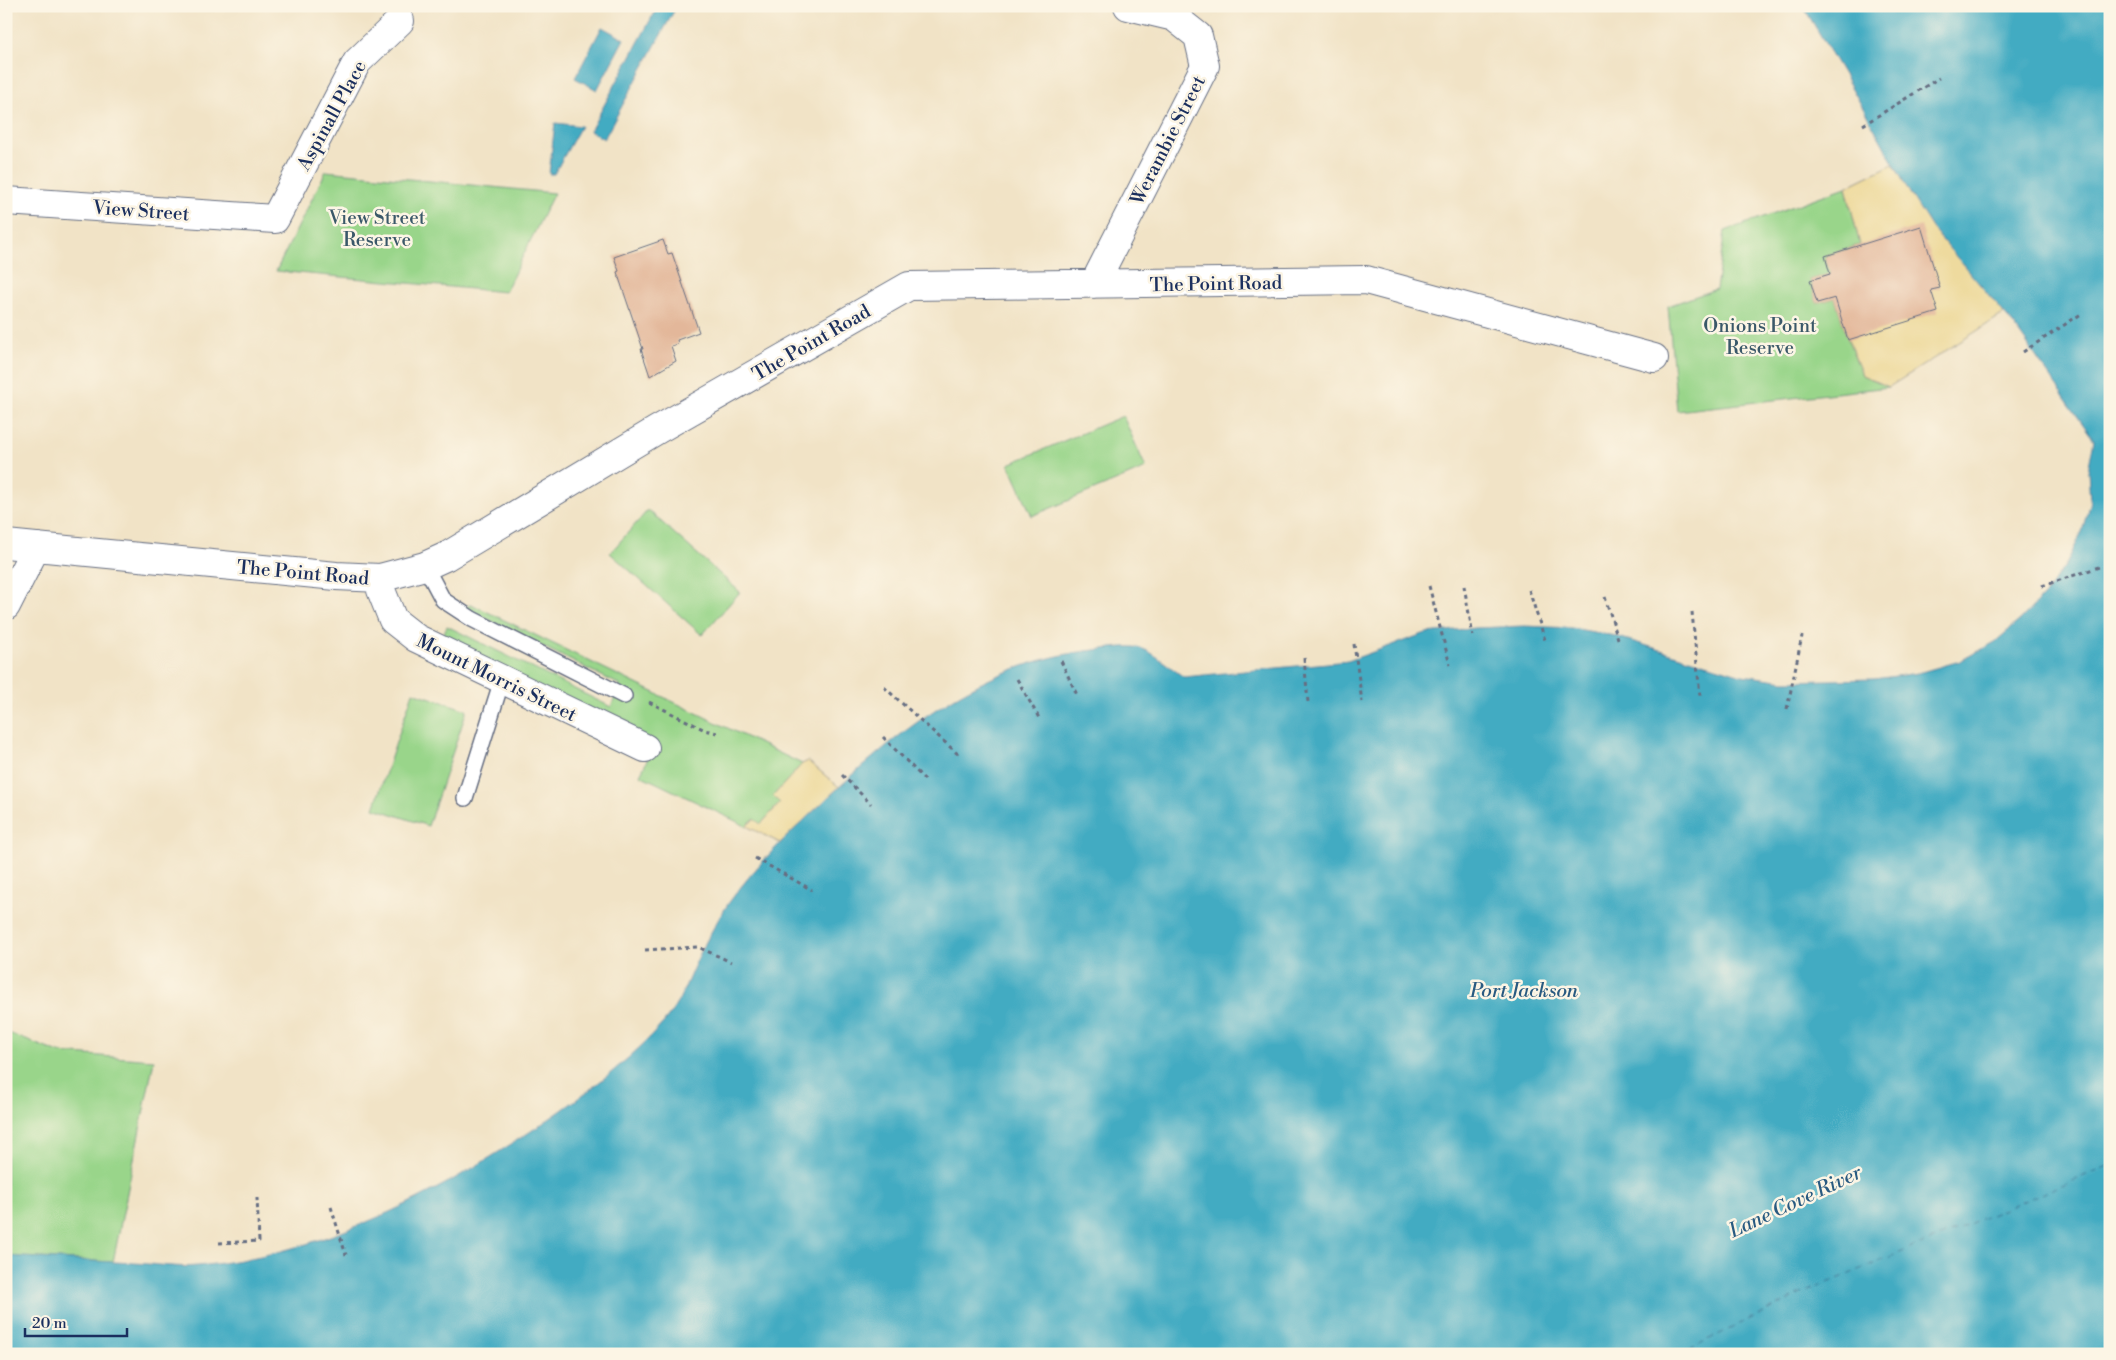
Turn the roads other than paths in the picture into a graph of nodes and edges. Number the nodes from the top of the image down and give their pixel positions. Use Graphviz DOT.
graph roads {
  1 [pos="1128,6"];
  2 [pos="400,21"];
  3 [pos="6,201"];
  4 [pos="275,218"];
  5 [pos="1094,284"];
  6 [pos="1654,358"];
  7 [pos="6,544"];
  8 [pos="36,547"];
  9 [pos="425,566"];
  10 [pos="380,578"];
  11 [pos="6,606"];
  12 [pos="502,680"];
  13 [pos="624,696"];
  14 [pos="645,748"];
  15 [pos="465,798"];
  1 -- 5 [label="street, Werambie Street"];
  2 -- 4 [label="street, Aspinall Place"];
  3 -- 4 [label="street, View Street"];
  5 -- 6 [label="street, The Point Road"];
  5 -- 9 [label="street, The Point Road"];
  7 -- 8 [label="street, The Point Road"];
  8 -- 10 [label="street, The Point Road"];
  8 -- 11 [label="street"];
  9 -- 10 [label="street, The Point Road"];
  9 -- 13 [label="lane"];
  10 -- 12 [label="street, Mount Morris Street"];
  12 -- 14 [label="street, Mount Morris Street"];
  12 -- 15 [label="lane"];
}
